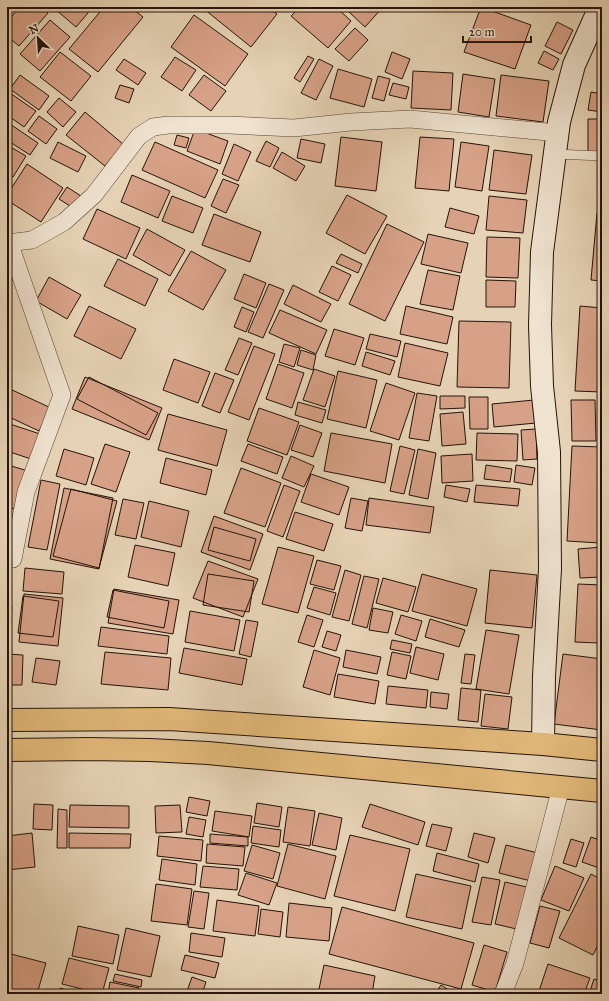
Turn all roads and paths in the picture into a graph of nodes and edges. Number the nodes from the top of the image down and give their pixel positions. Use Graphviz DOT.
graph roads {
  1 [pos="600,7"];
  2 [pos="558,133"];
  3 [pos="554,154"];
  4 [pos="602,156"];
  5 [pos="8,242"];
  6 [pos="13,559"];
  7 [pos="7,720"];
  8 [pos="544,744"];
  9 [pos="7,750"];
  10 [pos="602,750"];
  11 [pos="561,787"];
  12 [pos="602,791"];
  13 [pos="504,994"];
  1 -- 2 [label="street"];
  2 -- 3 [label="street"];
  2 -- 5 [label="street"];
  3 -- 4 [label="lane"];
  3 -- 8 [label="street"];
  5 -- 6 [label="street"];
  7 -- 8 [label="highway"];
  8 -- 10 [label="highway"];
  9 -- 11 [label="highway"];
  11 -- 12 [label="highway"];
  11 -- 13 [label="street"];
}
